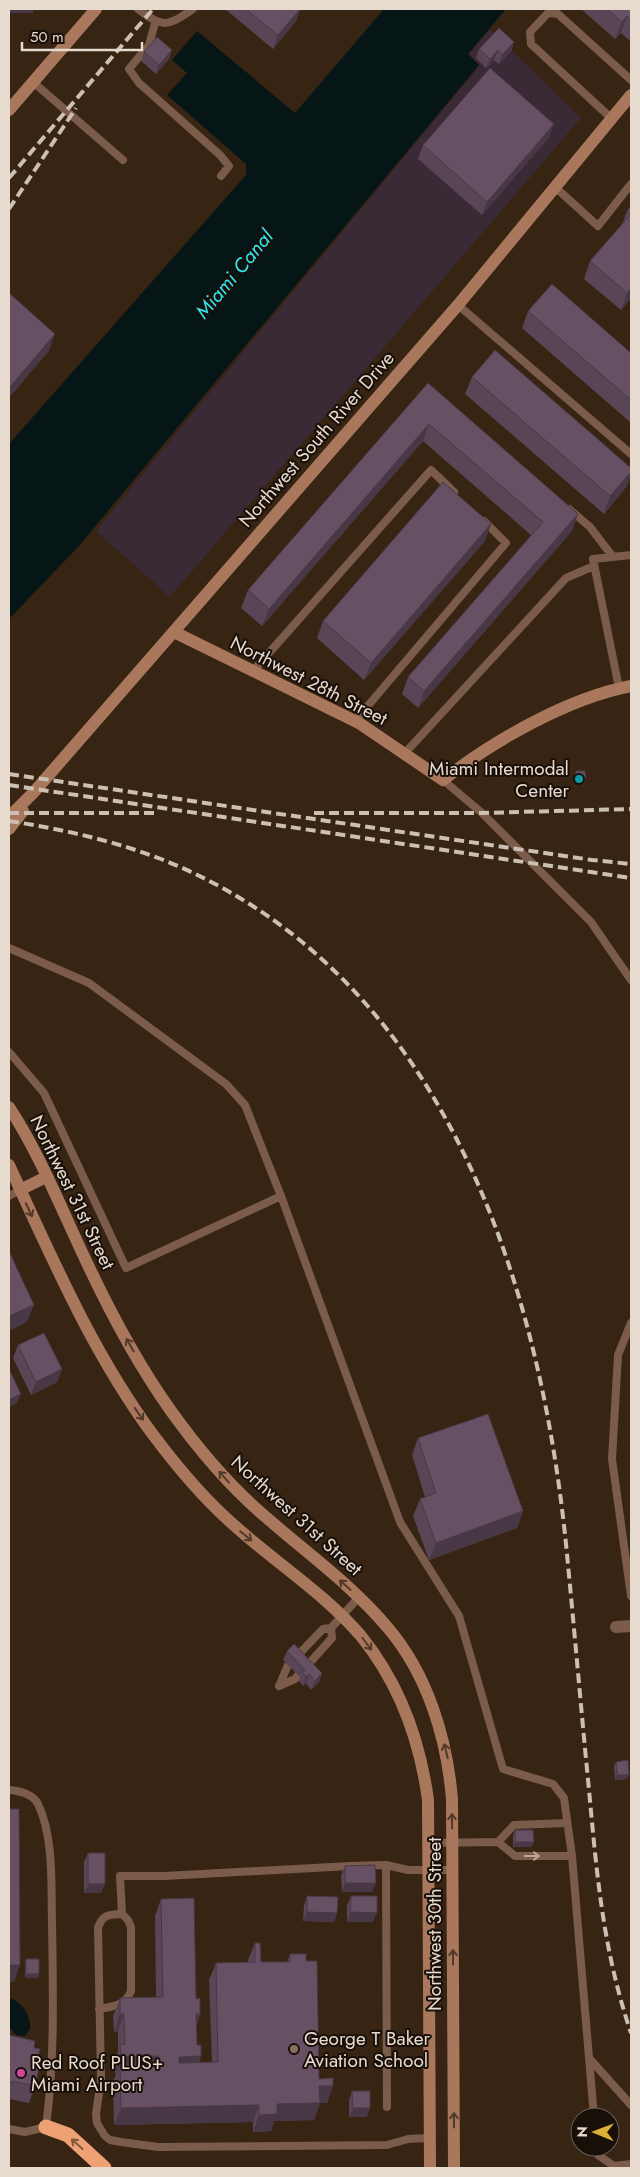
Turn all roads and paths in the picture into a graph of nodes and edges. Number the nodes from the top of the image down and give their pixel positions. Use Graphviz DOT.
graph roads {
  1 [pos="96,9"];
  2 [pos="138,9"];
  3 [pos="193,9"];
  4 [pos="155,22"];
  5 [pos="631,80"];
  6 [pos="33,82"];
  7 [pos="629,101"];
  8 [pos="9,110"];
  9 [pos="611,118"];
  10 [pos="123,160"];
  11 [pos="220,176"];
  12 [pos="631,184"];
  13 [pos="556,187"];
  14 [pos="458,305"];
  15 [pos="631,454"];
  16 [pos="459,497"];
  17 [pos="560,501"];
  18 [pos="479,517"];
  19 [pos="631,555"];
  20 [pos="613,558"];
  21 [pos="594,566"];
  22 [pos="174,632"];
  23 [pos="253,671"];
  24 [pos="625,687"];
  25 [pos="355,721"];
  26 [pos="405,753"];
  27 [pos="443,780"];
  28 [pos="24,804"];
  29 [pos="9,817"];
  30 [pos="9,829"];
  31 [pos="9,948"];
  32 [pos="631,980"];
  33 [pos="9,1052"];
  34 [pos="9,1107"];
  35 [pos="9,1166"];
  36 [pos="46,1178"];
  37 [pos="14,1193"];
  38 [pos="281,1196"];
  39 [pos="631,1323"];
  40 [pos="631,1596"];
  41 [pos="359,1598"];
  42 [pos="342,1616"];
  43 [pos="631,1626"];
  44 [pos="616,1627"];
  45 [pos="331,1628"];
  46 [pos="295,1658"];
  47 [pos="288,1665"];
  48 [pos="305,1668"];
  49 [pos="298,1675"];
  50 [pos="9,1790"];
  51 [pos="452,1799"];
  52 [pos="567,1823"];
  53 [pos="498,1842"];
  54 [pos="428,1843"];
  55 [pos="452,1843"];
  56 [pos="572,1856"];
  57 [pos="386,1865"];
  58 [pos="428,1870"];
  59 [pos="452,1870"];
  60 [pos="122,1914"];
  61 [pos="99,2009"];
  62 [pos="589,2058"];
  63 [pos="631,2105"];
  64 [pos="387,2106"];
  65 [pos="593,2107"];
  66 [pos="46,2127"];
  67 [pos="9,2129"];
  68 [pos="430,2138"];
  69 [pos="601,2157"];
  70 [pos="631,2164"];
  71 [pos="104,2168"];
  72 [pos="430,2168"];
  73 [pos="454,2168"];
  1 -- 6 [label="street"];
  2 -- 4 [label="lane"];
  3 -- 4 [label="lane"];
  4 -- 11 [label="lane"];
  5 -- 9 [label="lane"];
  6 -- 8 [label="street"];
  6 -- 10 [label="lane"];
  7 -- 9 [label="street, Northwest South River Drive"];
  9 -- 13 [label="street, Northwest South River Drive"];
  12 -- 13 [label="lane"];
  13 -- 14 [label="street, Northwest South River Drive"];
  14 -- 15 [label="lane"];
  14 -- 22 [label="street, Northwest South River Drive"];
  16 -- 23 [label="lane"];
  17 -- 20 [label="lane"];
  18 -- 25 [label="lane"];
  19 -- 20 [label="lane"];
  20 -- 21 [label="lane"];
  21 -- 24 [label="lane"];
  21 -- 26 [label="lane"];
  22 -- 23 [label="street, Northwest 28th Street"];
  22 -- 28 [label="street, Northwest South River Drive"];
  23 -- 25 [label="street, Northwest 28th Street"];
  24 -- 27 [label="street"];
  25 -- 26 [label="street, Northwest 28th Street"];
  26 -- 27 [label="street, Northwest 28th Street"];
  27 -- 32 [label="lane, Northwest 28th Street"];
  28 -- 29 [label="street, Northwest South River Drive"];
  28 -- 30 [label="street, Northwest South River Drive"];
  31 -- 38 [label="lane"];
  33 -- 38 [label="lane"];
  34 -- 36 [label="street, Northwest 31st Street"];
  35 -- 37 [label="street"];
  36 -- 37 [label="street"];
  41 -- 36 [label="street, Northwest 31st Street, one-way"];
  37 -- 42 [label="street, one-way"];
  38 -- 52 [label="lane"];
  39 -- 40 [label="lane"];
  41 -- 42 [label="lane"];
  51 -- 41 [label="street, Northwest 31st Street, one-way"];
  42 -- 45 [label="lane"];
  42 -- 54 [label="street, Northwest 30th Street, one-way"];
  43 -- 44 [label="street"];
  45 -- 46 [label="lane"];
  45 -- 48 [label="lane"];
  47 -- 49 [label="lane"];
  50 -- 66 [label="lane"];
  55 -- 51 [label="street, Northwest 30th Street, one-way"];
  52 -- 53 [label="lane"];
  52 -- 56 [label="lane"];
  53 -- 55 [label="lane"];
  53 -- 56 [label="lane, one-way"];
  54 -- 55 [label="lane"];
  54 -- 58 [label="street, Northwest 30th Street"];
  55 -- 59 [label="street, Northwest 30th Street"];
  56 -- 62 [label="lane"];
  57 -- 58 [label="lane"];
  57 -- 60 [label="lane"];
  57 -- 64 [label="lane"];
  58 -- 59 [label="lane"];
  58 -- 68 [label="street, Northwest 30th Street"];
  73 -- 59 [label="street, Northwest 30th Street, one-way"];
  60 -- 61 [label="lane"];
  60 -- 61 [label="lane"];
  61 -- 68 [label="lane"];
  62 -- 63 [label="lane"];
  62 -- 65 [label="lane"];
  66 -- 67 [label="lane"];
  71 -- 66 [label="highway, one-way"];
  68 -- 72 [label="street, Northwest 30th Street"];
  69 -- 70 [label="lane"];
}
